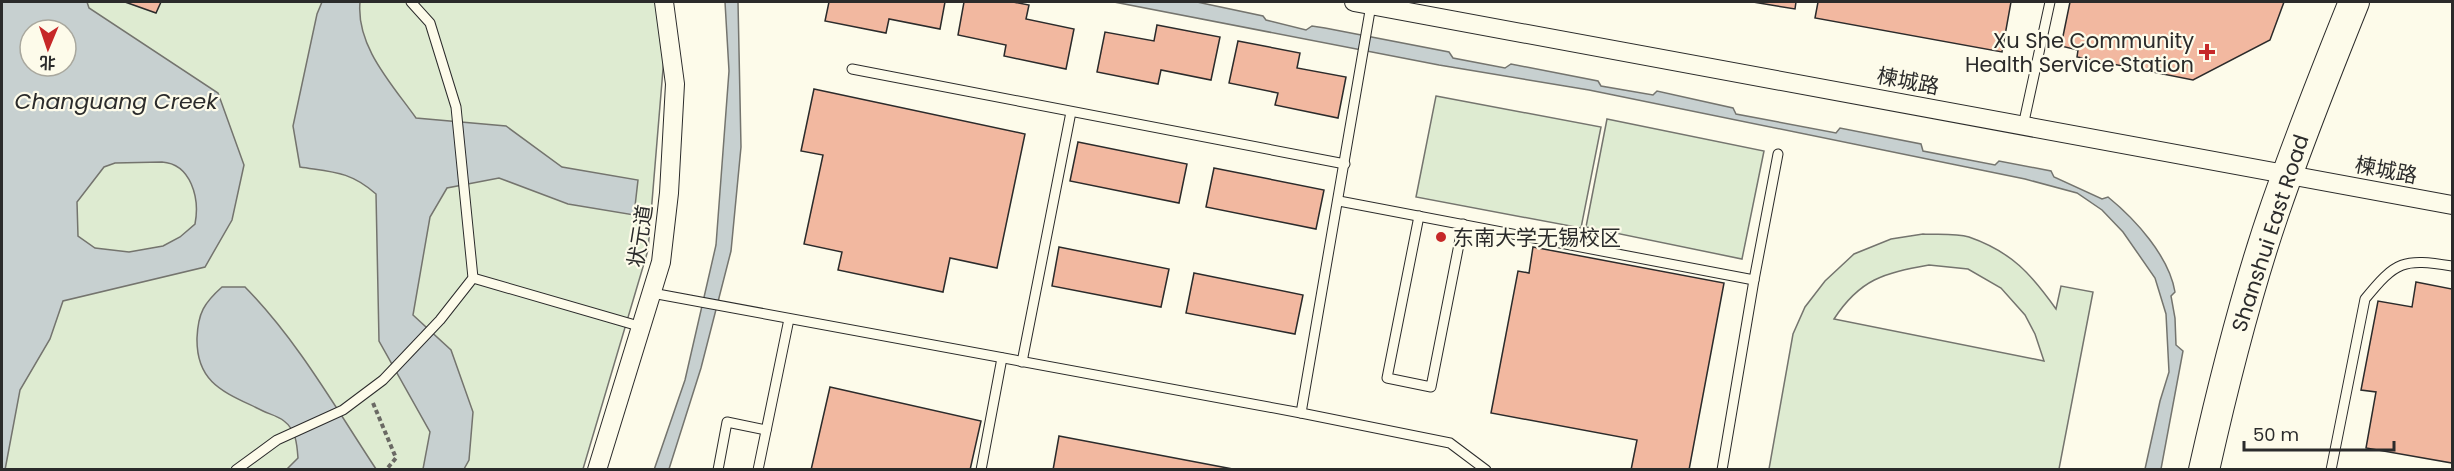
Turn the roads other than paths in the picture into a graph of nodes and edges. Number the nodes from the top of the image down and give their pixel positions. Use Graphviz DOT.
graph roads {
  1 [pos="411,2"];
  2 [pos="664,2"];
  3 [pos="2049,2"];
  4 [pos="2354,2"];
  5 [pos="2374,2"];
  6 [pos="1366,3"];
  7 [pos="852,69"];
  8 [pos="1071,112"];
  9 [pos="2023,126"];
  10 [pos="1778,154"];
  11 [pos="1345,164"];
  12 [pos="2297,176"];
  13 [pos="1339,201"];
  14 [pos="2452,206"];
  15 [pos="1419,216"];
  16 [pos="1463,224"];
  17 [pos="2452,266"];
  18 [pos="473,278"];
  19 [pos="1754,280"];
  20 [pos="652,293"];
  21 [pos="789,319"];
  22 [pos="642,327"];
  23 [pos="1002,358"];
  24 [pos="1022,362"];
  25 [pos="1301,413"];
  26 [pos="766,430"];
  27 [pos="236,470"];
  28 [pos="597,470"];
  29 [pos="718,470"];
  30 [pos="758,470"];
  31 [pos="981,470"];
  32 [pos="1486,470"];
  33 [pos="1722,470"];
  34 [pos="2204,470"];
  35 [pos="2225,470"];
  36 [pos="2331,470"];
  1 -- 18 [label="lane"];
  2 -- 20 [label="street, 状元道"];
  3 -- 9 [label="lane"];
  4 -- 12 [label="highway, Shanshui East Road"];
  5 -- 12 [label="highway, Shanshui East Road"];
  6 -- 9 [label="street, 楝城路"];
  6 -- 11 [label="lane"];
  7 -- 8 [label="lane"];
  8 -- 11 [label="lane"];
  8 -- 24 [label="lane"];
  9 -- 12 [label="street, 楝城路"];
  10 -- 19 [label="lane"];
  11 -- 13 [label="lane"];
  12 -- 14 [label="street, 楝城路"];
  12 -- 34 [label="highway, Shanshui East Road"];
  12 -- 35 [label="highway, Shanshui East Road"];
  13 -- 15 [label="lane"];
  13 -- 25 [label="lane"];
  15 -- 16 [label="lane"];
  15 -- 16 [label="lane"];
  16 -- 19 [label="lane"];
  17 -- 36 [label="lane"];
  18 -- 22 [label="lane"];
  18 -- 27 [label="lane"];
  19 -- 33 [label="lane"];
  20 -- 21 [label="lane"];
  20 -- 22 [label="street, 状元道"];
  21 -- 23 [label="lane"];
  21 -- 26 [label="lane"];
  22 -- 28 [label="street, 状元道"];
  23 -- 24 [label="lane"];
  23 -- 31 [label="lane"];
  24 -- 25 [label="lane"];
  25 -- 32 [label="lane"];
  26 -- 29 [label="lane"];
  26 -- 30 [label="lane"];
}
